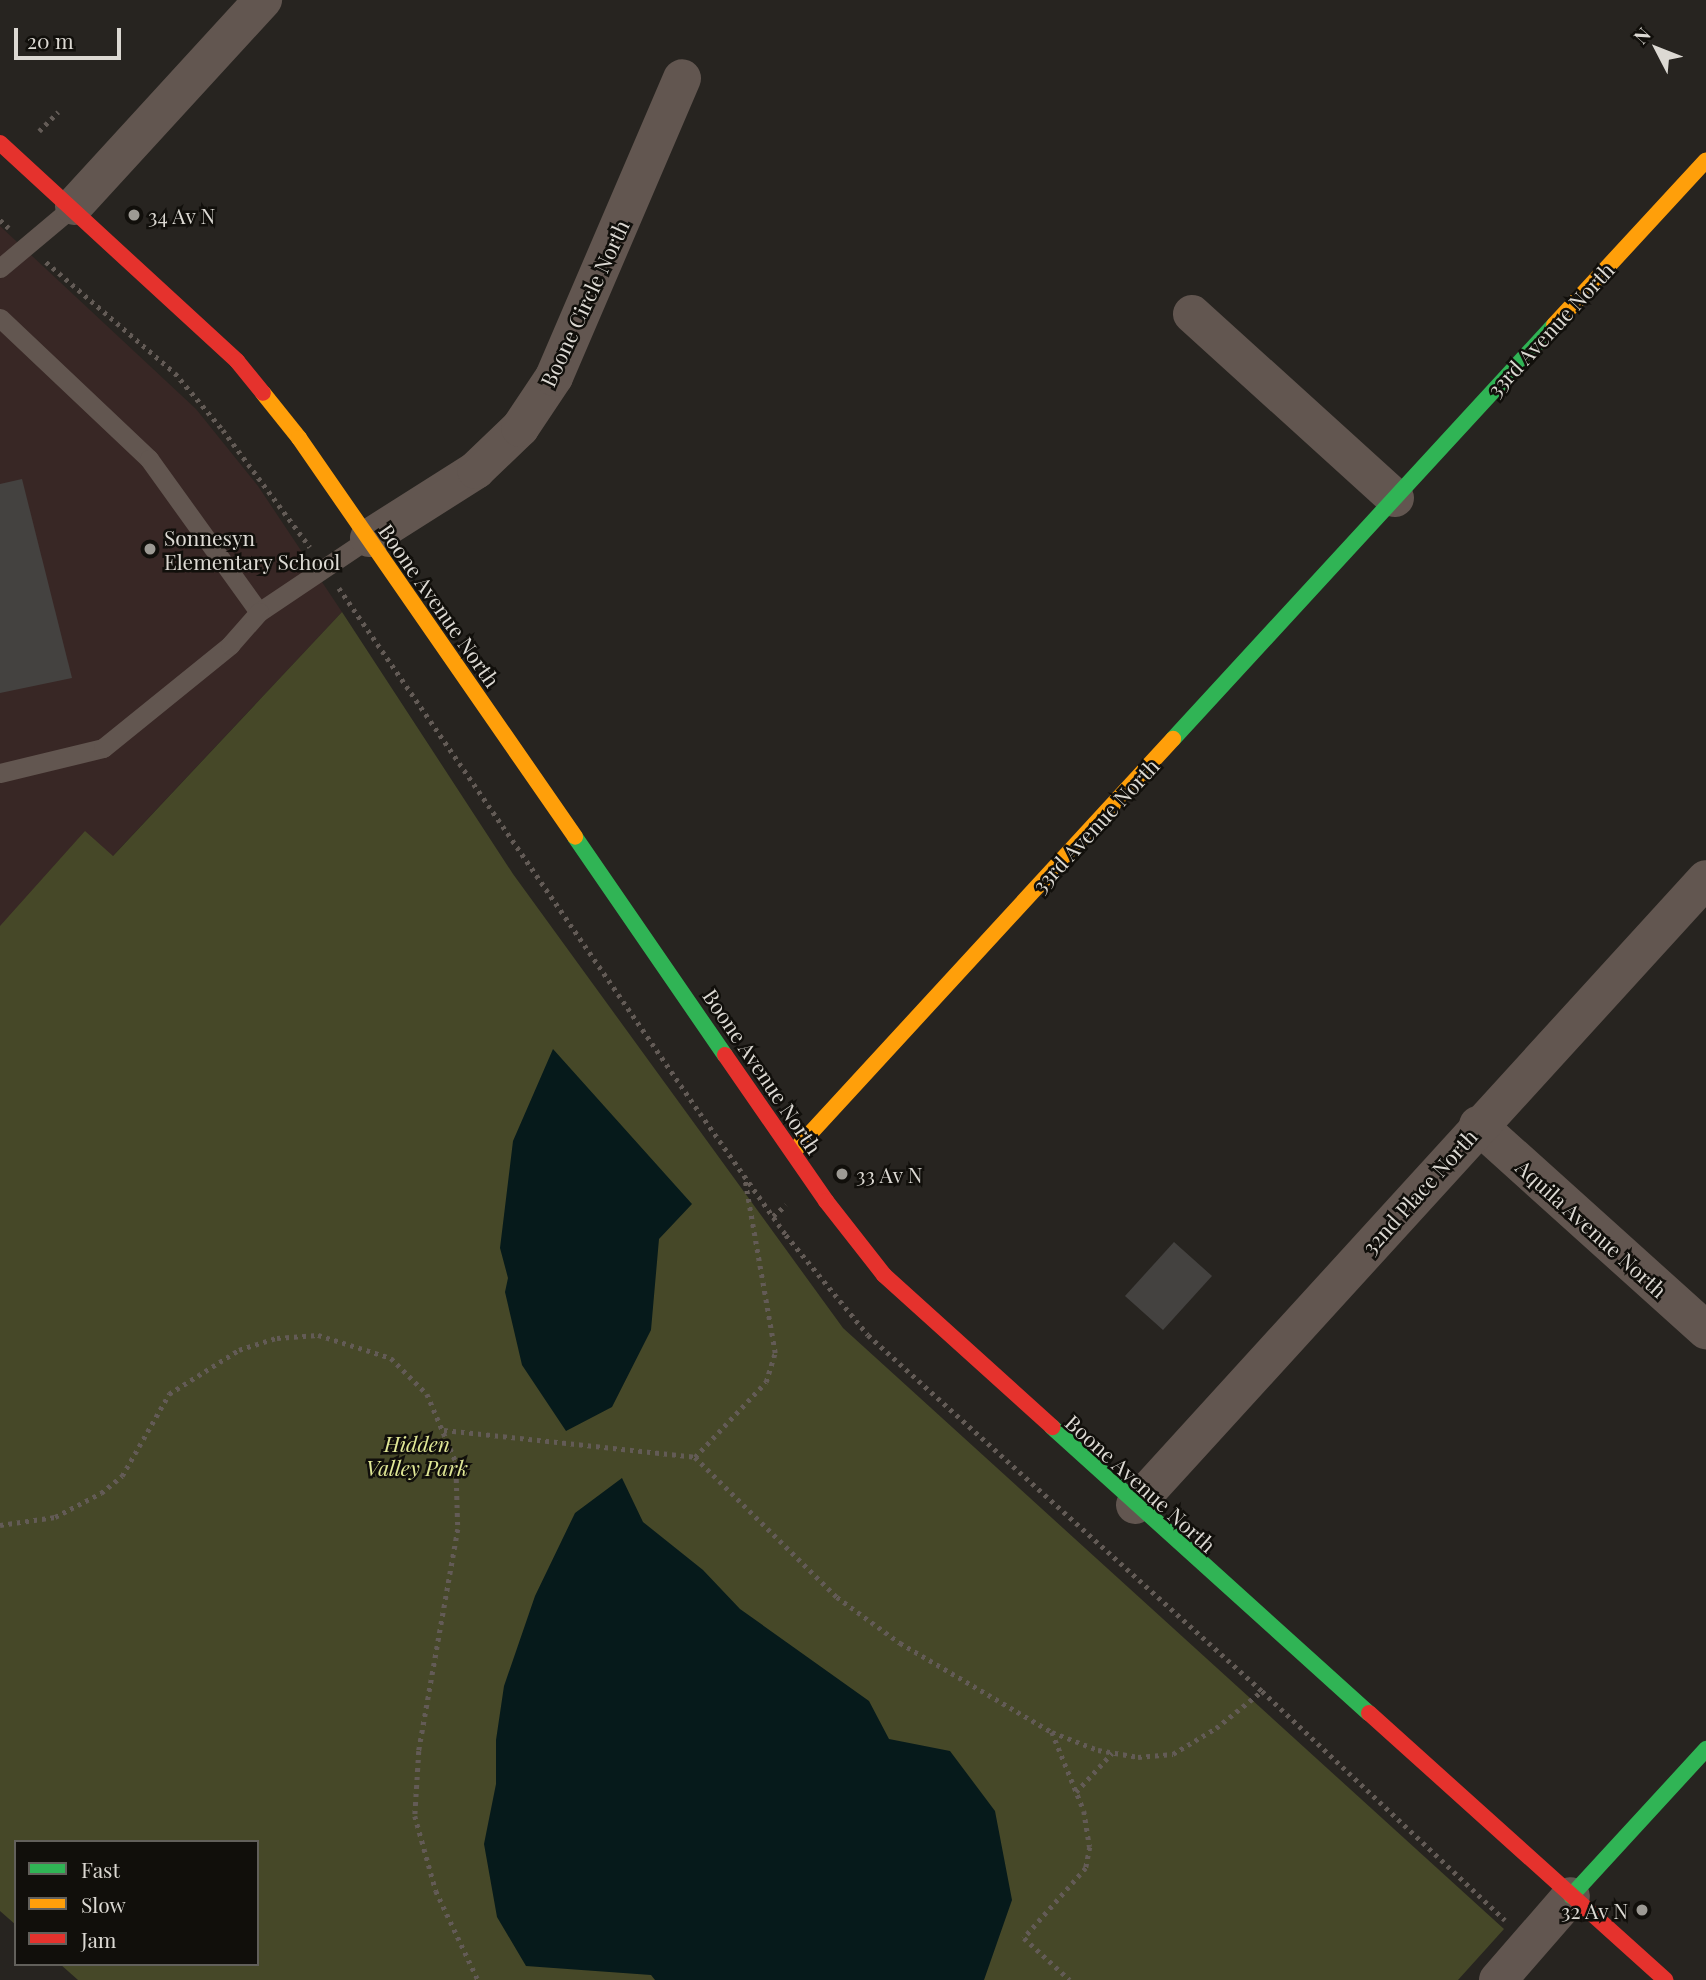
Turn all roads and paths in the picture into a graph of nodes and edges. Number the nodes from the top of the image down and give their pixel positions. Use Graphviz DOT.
graph roads {
  1 [pos="263,0"];
  2 [pos="682,78"];
  3 [pos="0,143"];
  4 [pos="1706,160"];
  5 [pos="74,206"];
  6 [pos="0,268"];
  7 [pos="1192,314"];
  8 [pos="0,318"];
  9 [pos="1395,498"];
  10 [pos="369,538"];
  11 [pos="259,612"];
  12 [pos="0,773"];
  13 [pos="1706,879"];
  14 [pos="1478,1125"];
  15 [pos="794,1151"];
  16 [pos="744,1174"];
  17 [pos="1706,1330"];
  18 [pos="444,1430"];
  19 [pos="695,1457"];
  20 [pos="1135,1505"];
  21 [pos="0,1525"];
  22 [pos="1262,1691"];
  23 [pos="1052,1732"];
  24 [pos="1706,1749"];
  25 [pos="1112,1752"];
  26 [pos="1076,1792"];
  27 [pos="1571,1896"];
  28 [pos="478,1980"];
  29 [pos="1070,1980"];
  30 [pos="1498,1980"];
  31 [pos="1666,1980"];
  1 -- 5 [label="street"];
  2 -- 10 [label="street, Boone Circle North"];
  3 -- 5 [label="street, Boone Avenue North"];
  4 -- 9 [label="street, 33rd Avenue North"];
  5 -- 6 [label="lane"];
  5 -- 10 [label="street, Boone Avenue North"];
  7 -- 9 [label="street"];
  8 -- 11 [label="lane"];
  9 -- 15 [label="street, 33rd Avenue North"];
  10 -- 11 [label="lane"];
  10 -- 15 [label="street, Boone Avenue North"];
  11 -- 12 [label="lane"];
  13 -- 14 [label="street, 32nd Place North"];
  14 -- 17 [label="street, Aquila Avenue North"];
  14 -- 20 [label="street, 32nd Place North"];
  15 -- 20 [label="street, Boone Avenue North"];
  16 -- 19 [label="path"];
  18 -- 19 [label="path"];
  18 -- 21 [label="path"];
  18 -- 28 [label="path"];
  19 -- 23 [label="path"];
  20 -- 27 [label="street, Boone Avenue North"];
  22 -- 25 [label="path"];
  23 -- 25 [label="path"];
  23 -- 26 [label="path"];
  24 -- 27 [label="street"];
  25 -- 26 [label="path"];
  26 -- 29 [label="path"];
  27 -- 30 [label="street"];
  27 -- 31 [label="street, Boone Avenue North"];
}
